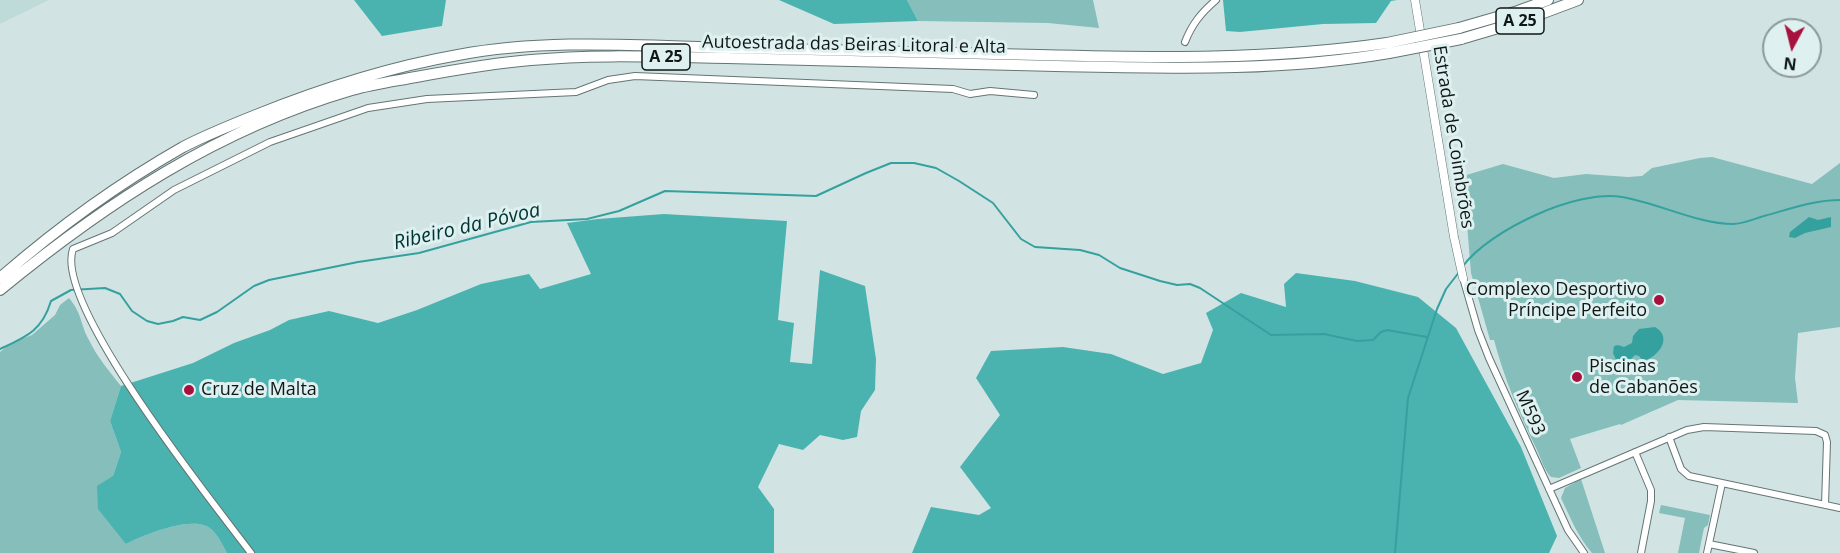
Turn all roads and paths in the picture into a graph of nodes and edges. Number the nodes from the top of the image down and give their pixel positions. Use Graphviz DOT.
graph roads {
  1 [pos="1216,0"];
  2 [pos="1415,0"];
  3 [pos="1548,0"];
  4 [pos="1578,0"];
  5 [pos="1460,34"];
  6 [pos="1185,42"];
  7 [pos="1388,48"];
  8 [pos="1034,94"];
  9 [pos="0,278"];
  10 [pos="1463,278"];
  11 [pos="0,290"];
  12 [pos="1669,437"];
  13 [pos="1635,452"];
  14 [pos="1722,483"];
  15 [pos="1549,489"];
  16 [pos="1825,505"];
  17 [pos="1840,508"];
  18 [pos="1709,544"];
  19 [pos="251,553"];
  20 [pos="1584,553"];
  21 [pos="1641,553"];
  22 [pos="1707,553"];
  23 [pos="1754,553"];
  1 -- 6 [label="street"];
  2 -- 10 [label="street, Estrada de Coimbrões"];
  3 -- 5 [label="highway, Autoestrada das Beiras Litoral e Alta / A 25"];
  4 -- 5 [label="highway, Autoestrada das Beiras Litoral e Alta / A 25"];
  5 -- 7 [label="highway, Autoestrada das Beiras Litoral e Alta / A 25, bridge"];
  7 -- 9 [label="highway, Autoestrada das Beiras Litoral e Alta / A 25"];
  7 -- 11 [label="highway, Autoestrada das Beiras Litoral e Alta / A 25"];
  8 -- 19 [label="street"];
  10 -- 15 [label="street, M593"];
  12 -- 13 [label="street"];
  12 -- 14 [label="street"];
  12 -- 16 [label="street"];
  13 -- 15 [label="street"];
  13 -- 21 [label="street"];
  14 -- 16 [label="street"];
  14 -- 18 [label="street"];
  15 -- 20 [label="street, M593"];
  16 -- 17 [label="street"];
  18 -- 22 [label="street"];
  18 -- 23 [label="street"];
}
